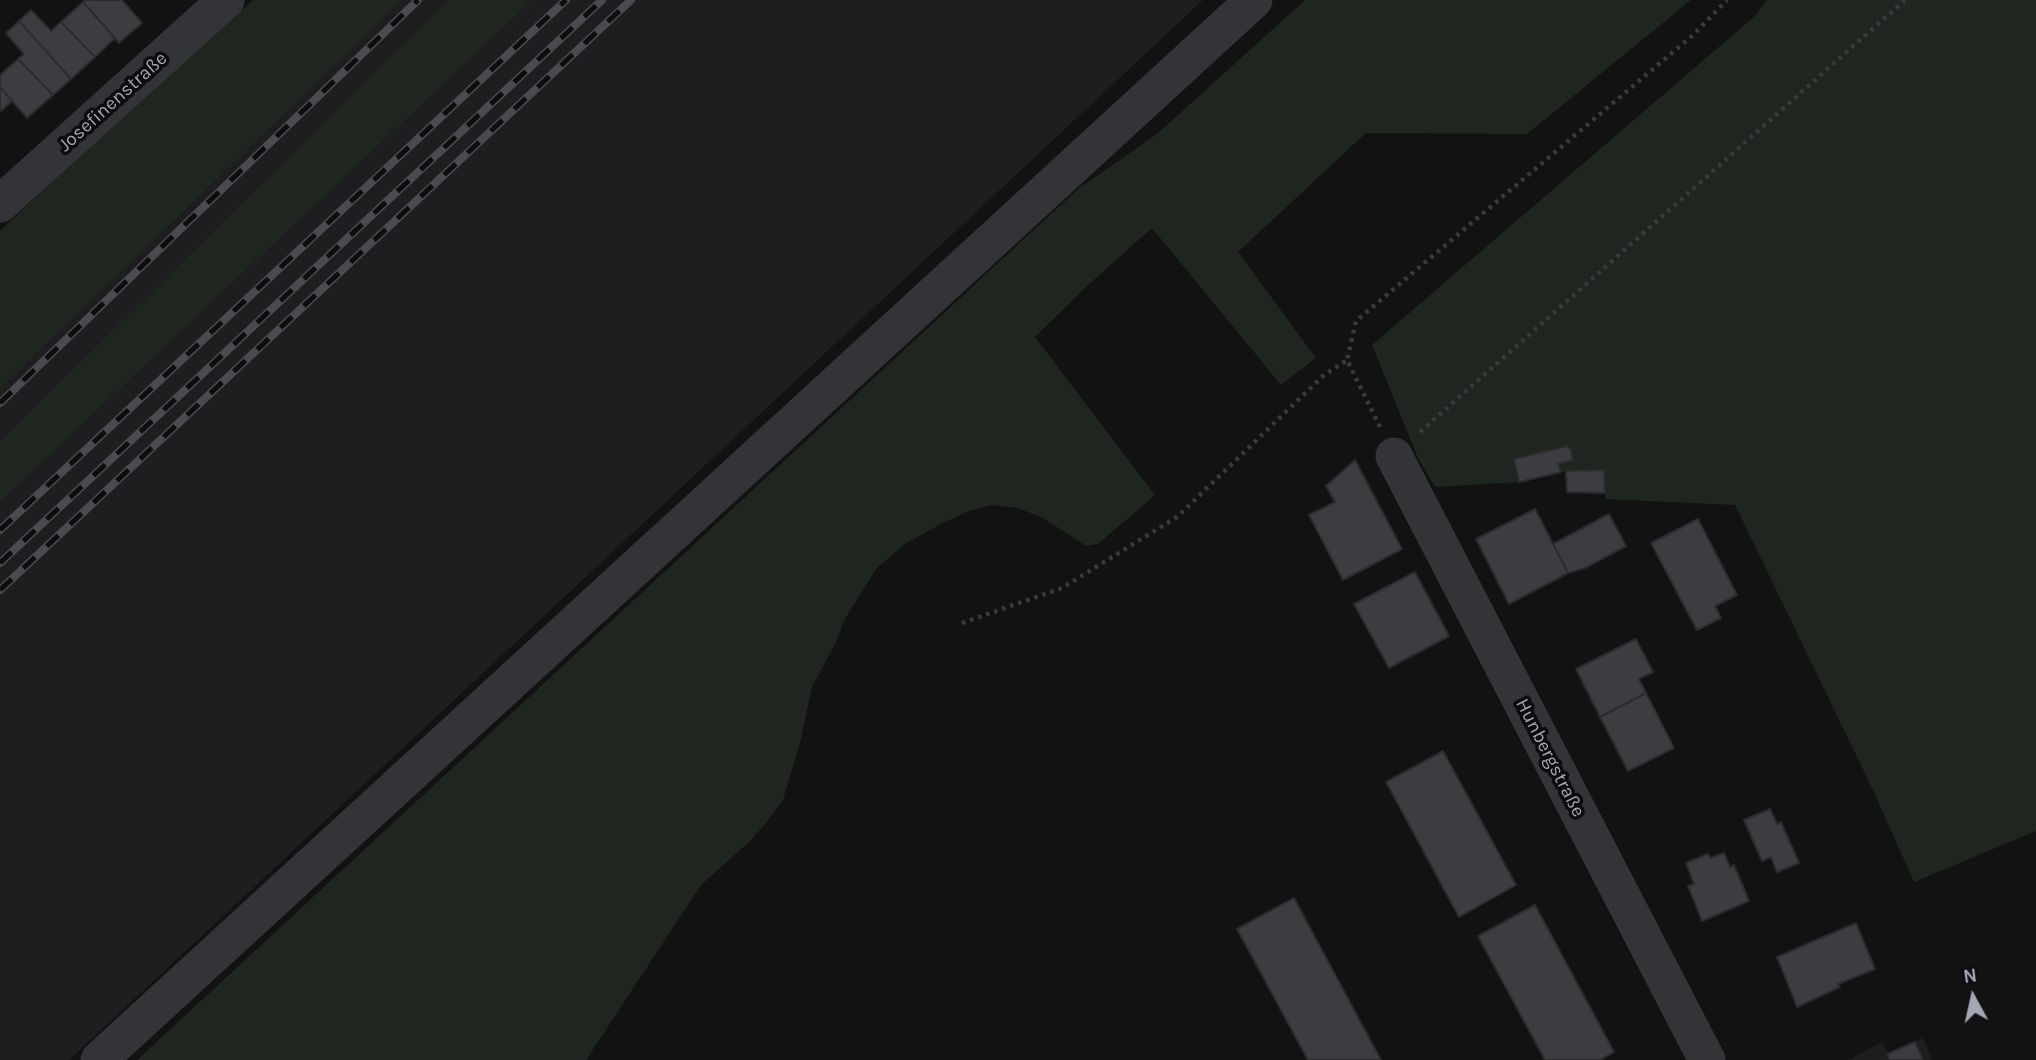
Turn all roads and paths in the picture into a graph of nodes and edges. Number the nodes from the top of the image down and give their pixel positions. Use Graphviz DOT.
graph roads {
  1 [pos="226,0"];
  2 [pos="1254,0"];
  3 [pos="1727,0"];
  4 [pos="1905,0"];
  5 [pos="0,204"];
  6 [pos="1347,360"];
  7 [pos="1394,456"];
  8 [pos="962,623"];
  9 [pos="99,1060"];
  10 [pos="1707,1060"];
  1 -- 5 [label="street, Josefinenstraße"];
  2 -- 9 [label="street"];
  3 -- 6 [label="path"];
  4 -- 7 [label="path"];
  6 -- 7 [label="path"];
  6 -- 8 [label="path"];
  7 -- 10 [label="street, Hunbergstraße"];
}
